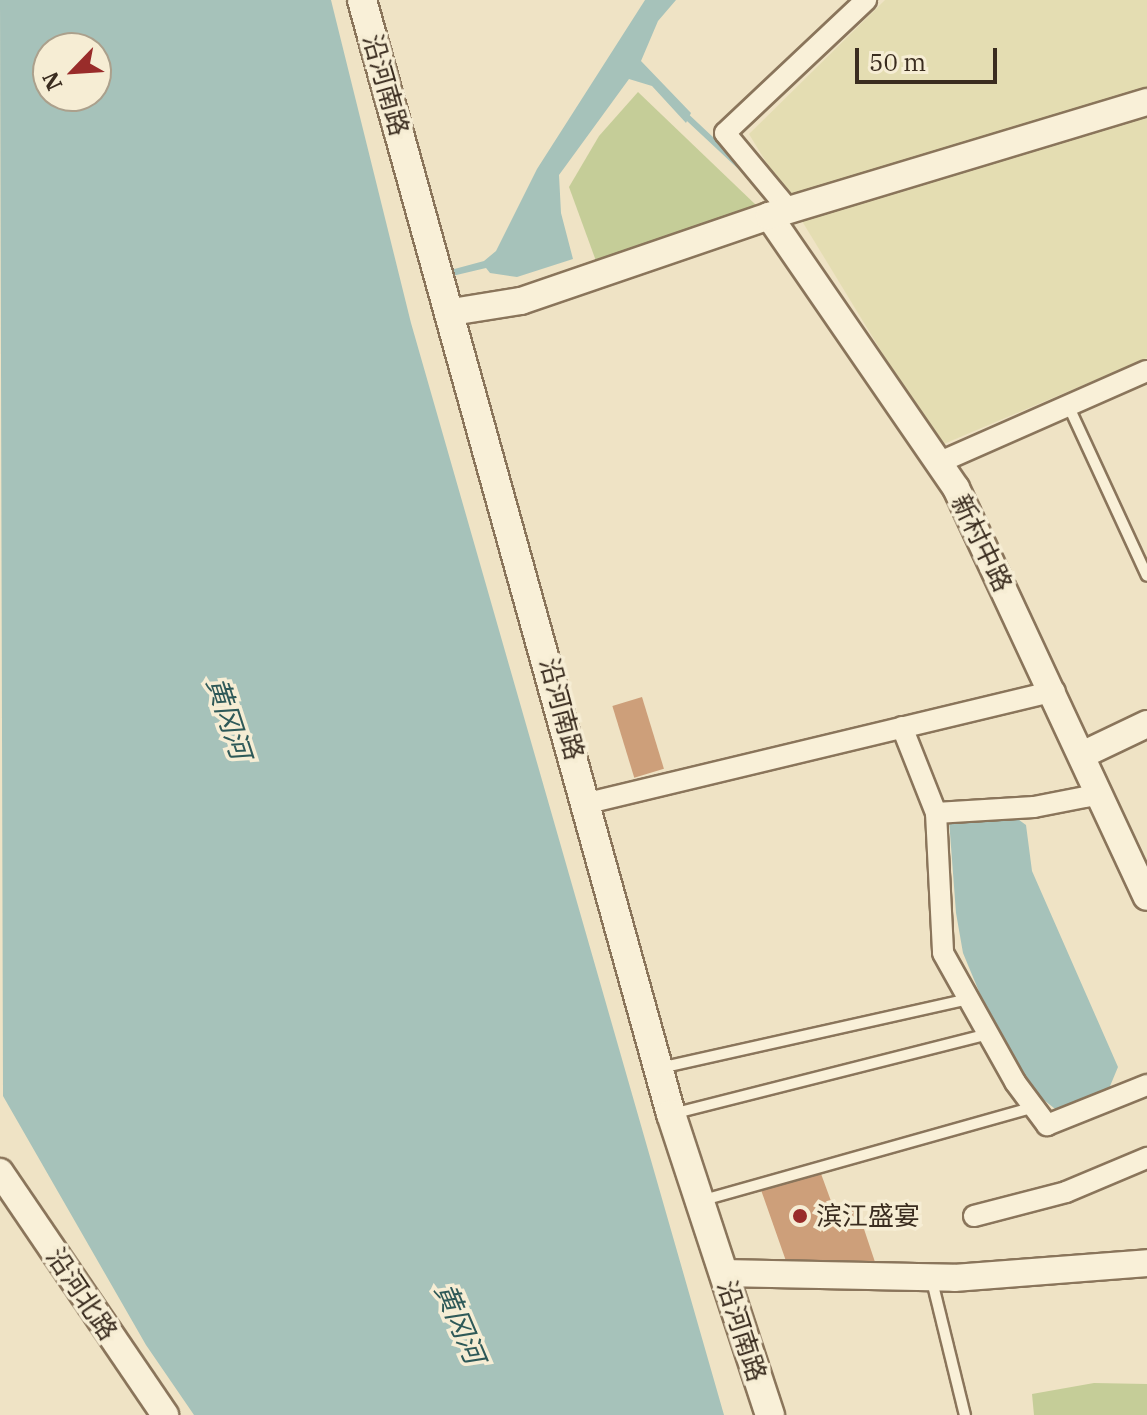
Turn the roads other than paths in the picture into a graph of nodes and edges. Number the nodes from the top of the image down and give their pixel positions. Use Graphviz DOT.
graph roads {
  1 [pos="362,0"];
  2 [pos="866,0"];
  3 [pos="1147,102"];
  4 [pos="779,213"];
  5 [pos="452,312"];
  6 [pos="1146,375"];
  7 [pos="1068,405"];
  8 [pos="938,463"];
  9 [pos="1147,576"];
  10 [pos="1055,691"];
  11 [pos="1147,724"];
  12 [pos="902,727"];
  13 [pos="1082,755"];
  14 [pos="1100,794"];
  15 [pos="588,803"];
  16 [pos="936,813"];
  17 [pos="1147,897"];
  18 [pos="969,999"];
  19 [pos="988,1034"];
  20 [pos="660,1068"];
  21 [pos="1147,1085"];
  22 [pos="1034,1107"];
  23 [pos="671,1114"];
  24 [pos="1147,1158"];
  25 [pos="0,1172"];
  26 [pos="698,1202"];
  27 [pos="974,1216"];
  28 [pos="1147,1263"];
  29 [pos="723,1273"];
  30 [pos="931,1275"];
  31 [pos="165,1415"];
  32 [pos="770,1415"];
  33 [pos="965,1415"];
  1 -- 5 [label="main road, 沿河南路"];
  2 -- 4 [label="street"];
  3 -- 4 [label="street"];
  4 -- 5 [label="street"];
  4 -- 8 [label="street, 新村中路"];
  5 -- 15 [label="main road, 沿河南路"];
  6 -- 7 [label="street"];
  7 -- 8 [label="street"];
  7 -- 9 [label="lane"];
  8 -- 10 [label="street, 新村中路"];
  10 -- 12 [label="street"];
  10 -- 13 [label="street, 新村中路"];
  11 -- 13 [label="street"];
  12 -- 15 [label="street"];
  12 -- 16 [label="street"];
  13 -- 14 [label="street, 新村中路"];
  14 -- 16 [label="street"];
  14 -- 17 [label="street, 新村中路"];
  15 -- 20 [label="main road, 沿河南路"];
  16 -- 18 [label="street"];
  18 -- 19 [label="street"];
  18 -- 20 [label="lane"];
  19 -- 22 [label="street"];
  19 -- 23 [label="lane"];
  20 -- 23 [label="main road, 沿河南路"];
  21 -- 22 [label="street"];
  22 -- 26 [label="lane"];
  23 -- 26 [label="main road, 沿河南路"];
  24 -- 27 [label="street"];
  25 -- 31 [label="street, 沿河北路"];
  26 -- 29 [label="main road, 沿河南路"];
  28 -- 30 [label="street"];
  29 -- 30 [label="street"];
  29 -- 32 [label="main road, 沿河南路"];
  30 -- 33 [label="lane"];
}
